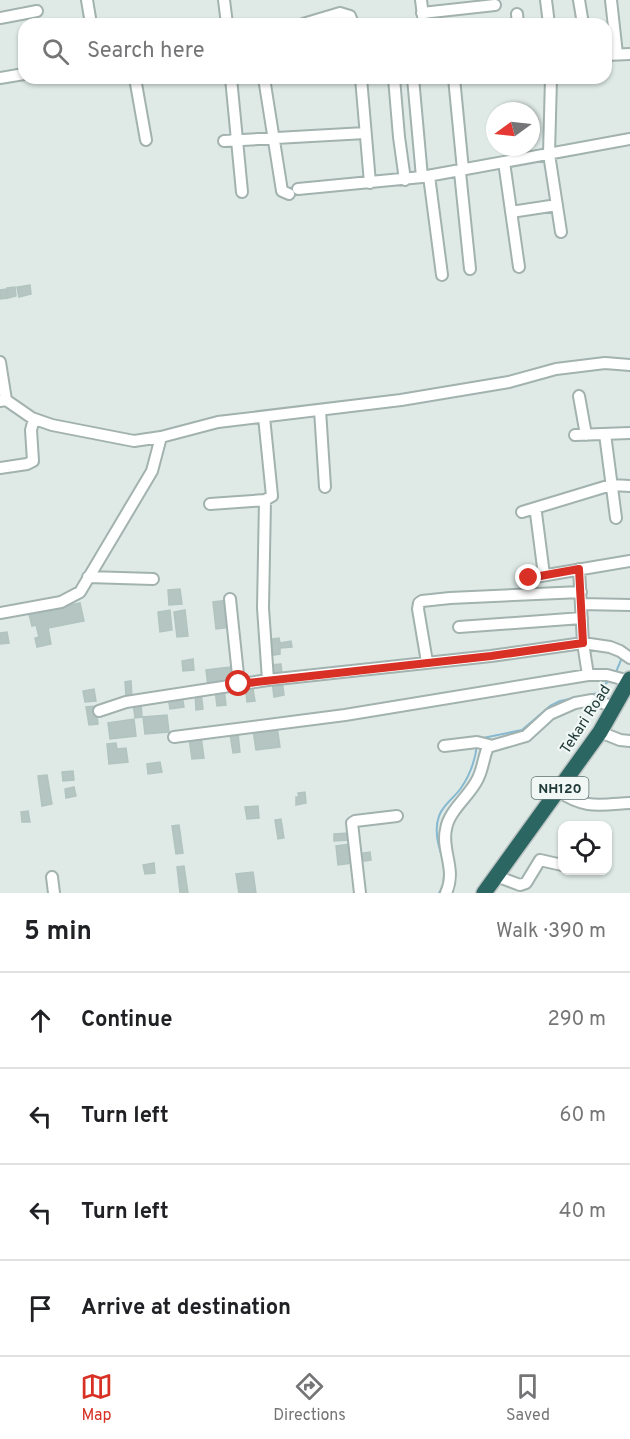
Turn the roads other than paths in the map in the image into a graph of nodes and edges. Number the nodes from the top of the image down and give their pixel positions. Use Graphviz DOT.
graph roads {
  1 [pos="87,0"];
  2 [pos="224,0"];
  3 [pos="421,0"];
  4 [pos="546,0"];
  5 [pos="579,0"];
  6 [pos="611,0"];
  7 [pos="495,5"];
  8 [pos="37,11"];
  9 [pos="0,18"];
  10 [pos="90,18"];
  11 [pos="226,18"];
  12 [pos="323,18"];
  13 [pos="351,18"];
  14 [pos="423,18"];
  15 [pos="548,18"];
  16 [pos="582,18"];
  17 [pos="611,18"];
  18 [pos="630,54"];
  19 [pos="612,55"];
  20 [pos="18,75"];
  21 [pos="0,78"];
  22 [pos="136,84"];
  23 [pos="231,84"];
  24 [pos="265,84"];
  25 [pos="361,84"];
  26 [pos="395,84"];
  27 [pos="415,84"];
  28 [pos="455,84"];
  29 [pos="551,84"];
  30 [pos="365,133"];
  31 [pos="275,138"];
  32 [pos="630,139"];
  33 [pos="146,140"];
  34 [pos="224,141"];
  35 [pos="236,141"];
  36 [pos="549,154"];
  37 [pos="504,162"];
  38 [pos="463,170"];
  39 [pos="426,176"];
  40 [pos="405,180"];
  41 [pos="370,183"];
  42 [pos="242,192"];
  43 [pos="557,205"];
  44 [pos="511,212"];
  45 [pos="561,232"];
  46 [pos="519,267"];
  47 [pos="470,269"];
  48 [pos="442,275"];
  49 [pos="0,362"];
  50 [pos="630,365"];
  51 [pos="579,396"];
  52 [pos="3,401"];
  53 [pos="320,410"];
  54 [pos="264,417"];
  55 [pos="34,419"];
  56 [pos="630,433"];
  57 [pos="605,434"];
  58 [pos="161,437"];
  59 [pos="0,468"];
  60 [pos="611,485"];
  61 [pos="630,486"];
  62 [pos="325,487"];
  63 [pos="265,500"];
  64 [pos="210,504"];
  65 [pos="522,512"];
  66 [pos="536,513"];
  67 [pos="616,518"];
  68 [pos="630,561"];
  69 [pos="579,569"];
  70 [pos="544,575"];
  71 [pos="88,577"];
  72 [pos="529,578"];
  73 [pos="153,579"];
  74 [pos="581,598"];
  75 [pos="230,599"];
  76 [pos="630,605"];
  77 [pos="0,613"];
  78 [pos="582,618"];
  79 [pos="459,627"];
  80 [pos="583,643"];
  81 [pos="630,658"];
  82 [pos="427,662"];
  83 [pos="588,675"];
  84 [pos="268,680"];
  85 [pos="239,684"];
  86 [pos="628,686"];
  87 [pos="616,707"];
  88 [pos="99,711"];
  89 [pos="600,732"];
  90 [pos="174,737"];
  91 [pos="630,741"];
  92 [pos="489,745"];
  93 [pos="444,746"];
  94 [pos="558,791"];
  95 [pos="630,803"];
  96 [pos="397,816"];
  97 [pos="558,864"];
  98 [pos="496,876"];
  99 [pos="52,877"];
  100 [pos="54,893"];
  101 [pos="360,893"];
  102 [pos="446,893"];
  103 [pos="484,893"];
  1 -- 10 [label="street"];
  2 -- 11 [label="street"];
  3 -- 14 [label="street"];
  4 -- 15 [label="street"];
  5 -- 16 [label="street"];
  6 -- 17 [label="street"];
  7 -- 14 [label="street"];
  8 -- 9 [label="street"];
  12 -- 13 [label="street"];
  18 -- 19 [label="street"];
  20 -- 21 [label="street"];
  22 -- 33 [label="street"];
  23 -- 35 [label="street"];
  24 -- 31 [label="street"];
  25 -- 30 [label="street"];
  26 -- 40 [label="street"];
  27 -- 39 [label="street"];
  28 -- 38 [label="street"];
  29 -- 36 [label="street"];
  30 -- 31 [label="street"];
  30 -- 41 [label="street"];
  31 -- 35 [label="street"];
  31 -- 41 [label="street"];
  32 -- 36 [label="street"];
  34 -- 35 [label="street"];
  35 -- 42 [label="street"];
  36 -- 37 [label="street"];
  36 -- 43 [label="street"];
  37 -- 38 [label="street"];
  37 -- 44 [label="street"];
  38 -- 39 [label="street"];
  38 -- 47 [label="street"];
  39 -- 40 [label="street"];
  39 -- 48 [label="street"];
  40 -- 41 [label="street"];
  43 -- 44 [label="street"];
  43 -- 45 [label="street"];
  44 -- 46 [label="street"];
  49 -- 52 [label="street"];
  50 -- 53 [label="street"];
  51 -- 57 [label="street"];
  52 -- 55 [label="street"];
  53 -- 54 [label="street"];
  53 -- 62 [label="street"];
  54 -- 58 [label="street"];
  54 -- 63 [label="street"];
  55 -- 58 [label="street"];
  55 -- 59 [label="street"];
  56 -- 57 [label="street"];
  57 -- 60 [label="street"];
  58 -- 71 [label="street"];
  60 -- 61 [label="street"];
  60 -- 65 [label="street"];
  60 -- 67 [label="street"];
  63 -- 64 [label="street"];
  63 -- 84 [label="street"];
  66 -- 70 [label="street"];
  68 -- 69 [label="street"];
  69 -- 70 [label="street"];
  69 -- 74 [label="street"];
  70 -- 72 [label="street"];
  71 -- 73 [label="street"];
  71 -- 77 [label="street"];
  74 -- 76 [label="street"];
  74 -- 78 [label="street"];
  74 -- 82 [label="street"];
  75 -- 85 [label="street"];
  78 -- 79 [label="street"];
  78 -- 80 [label="street"];
  80 -- 81 [label="street"];
  80 -- 82 [label="street"];
  80 -- 83 [label="street"];
  82 -- 84 [label="street"];
  83 -- 86 [label="street"];
  83 -- 90 [label="street"];
  84 -- 85 [label="street"];
  85 -- 88 [label="street"];
  86 -- 87 [label="highway, Tekari Road / NH120"];
  87 -- 89 [label="highway, Tekari Road / NH120"];
  87 -- 92 [label="street"];
  89 -- 91 [label="street"];
  89 -- 94 [label="highway, Tekari Road / NH120"];
  92 -- 93 [label="street"];
  92 -- 102 [label="street"];
  94 -- 95 [label="street"];
  94 -- 98 [label="highway, Tekari Road / NH120"];
  96 -- 101 [label="street"];
  97 -- 98 [label="street"];
  98 -- 103 [label="highway, Tekari Road / NH120"];
  99 -- 100 [label="street"];
}
